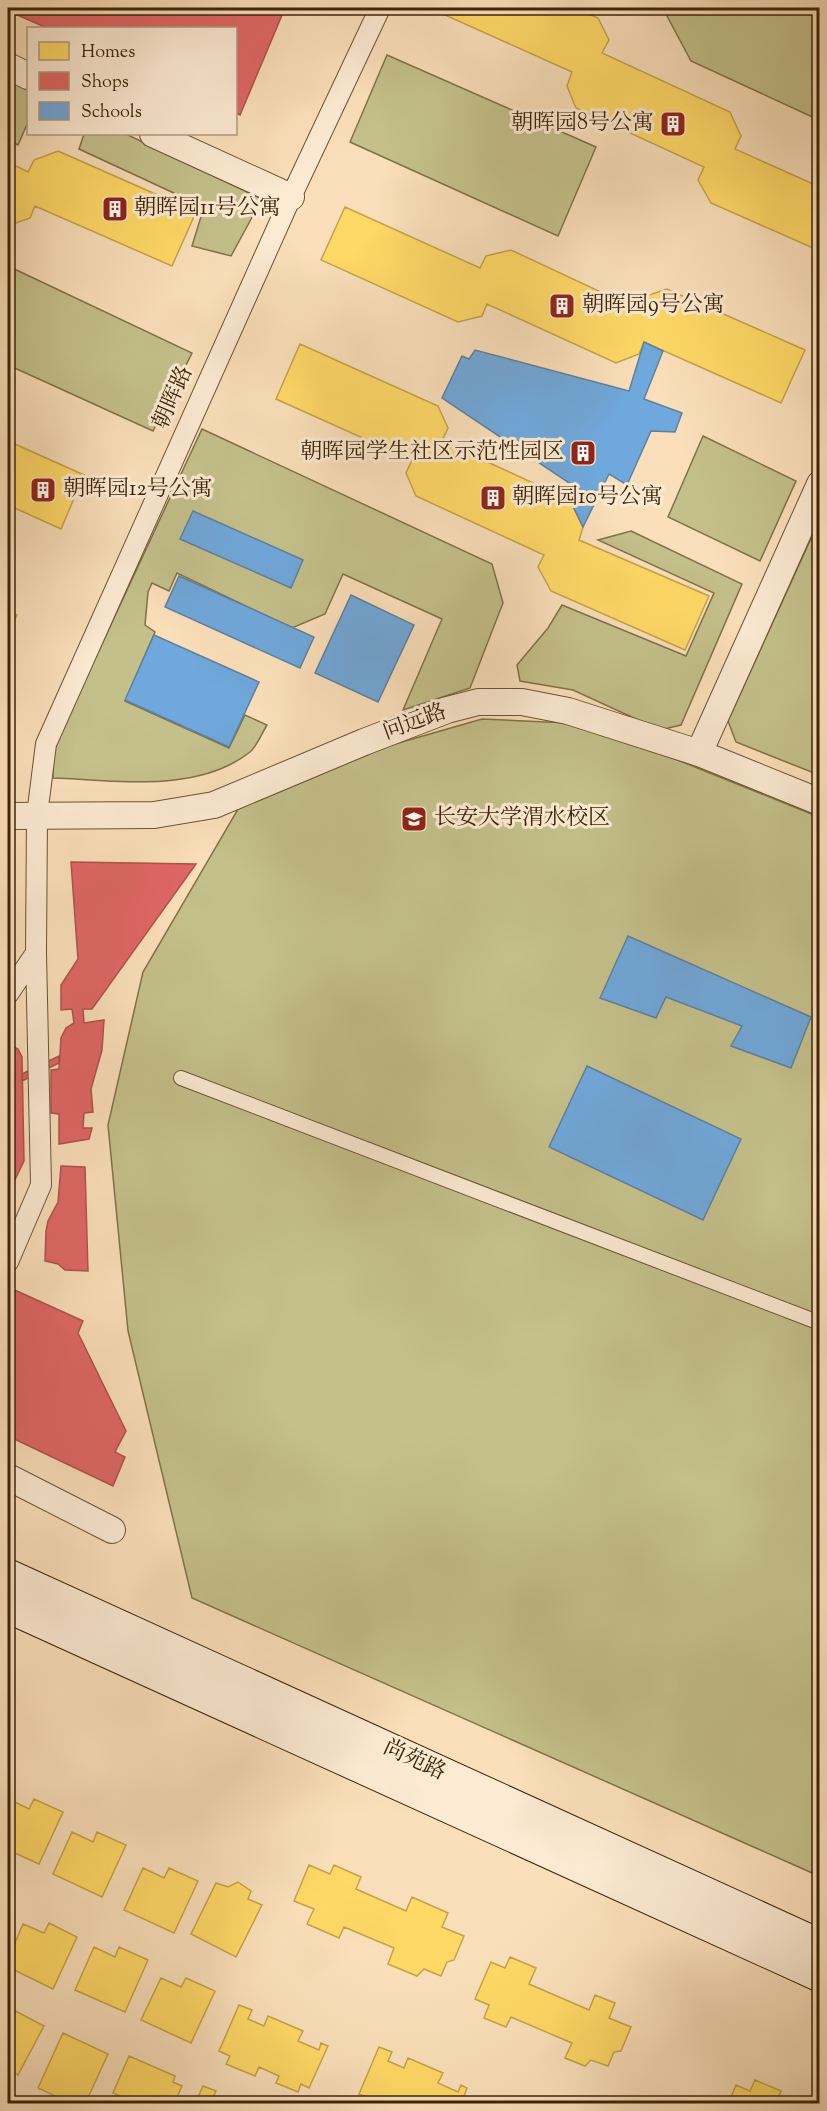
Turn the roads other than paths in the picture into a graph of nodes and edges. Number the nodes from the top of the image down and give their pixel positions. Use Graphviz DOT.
graph roads {
  1 [pos="380,8"];
  2 [pos="8,66"];
  3 [pos="27,76"];
  4 [pos="155,135"];
  5 [pos="291,197"];
  6 [pos="819,484"];
  7 [pos="699,753"];
  8 [pos="819,802"];
  9 [pos="8,816"];
  10 [pos="37,816"];
  11 [pos="36,952"];
  12 [pos="8,994"];
  13 [pos="181,1078"];
  14 [pos="8,1262"];
  15 [pos="819,1323"];
  16 [pos="8,1477"];
  17 [pos="112,1530"];
  18 [pos="8,1576"];
  19 [pos="8,1606"];
  20 [pos="819,1946"];
  21 [pos="819,1976"];
  1 -- 5 [label="street, 朝晖路"];
  2 -- 3 [label="street"];
  4 -- 5 [label="street"];
  5 -- 10 [label="street, 朝晖路"];
  6 -- 7 [label="street"];
  7 -- 8 [label="street, 问远路"];
  7 -- 10 [label="street, 问远路"];
  9 -- 10 [label="street, 问远路"];
  10 -- 11 [label="street, 朝晖路"];
  11 -- 12 [label="street"];
  11 -- 14 [label="street, 朝晖路"];
  13 -- 15 [label="lane"];
  16 -- 17 [label="street"];
  18 -- 20 [label="main road, 尚苑路"];
  19 -- 21 [label="main road, 尚苑路"];
}
